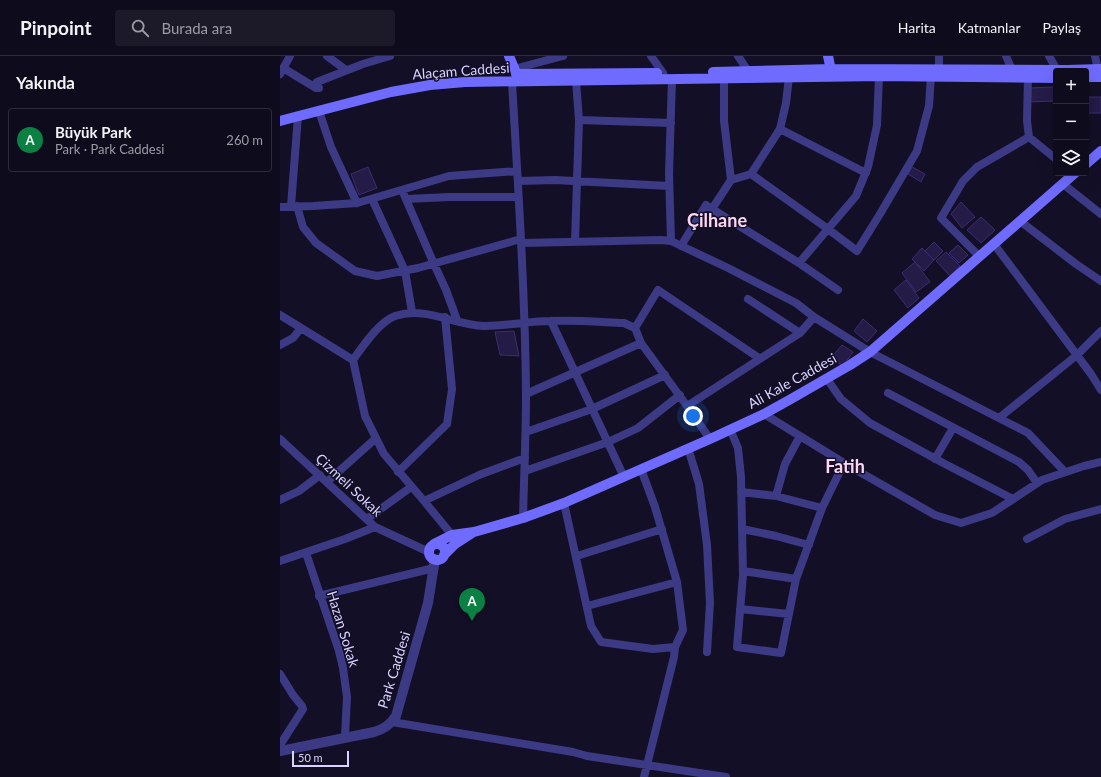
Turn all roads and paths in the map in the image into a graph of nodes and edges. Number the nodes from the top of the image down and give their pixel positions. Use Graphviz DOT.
graph roads {
  1 [pos="290,56"];
  2 [pos="327,56"];
  3 [pos="388,56"];
  4 [pos="509,56"];
  5 [pos="538,56"];
  6 [pos="563,56"];
  7 [pos="651,56"];
  8 [pos="738,56"];
  9 [pos="828,56"];
  10 [pos="940,56"];
  11 [pos="1006,56"];
  12 [pos="1049,56"];
  13 [pos="1095,56"];
  14 [pos="528,65"];
  15 [pos="1055,68"];
  16 [pos="346,70"];
  17 [pos="1012,70"];
  18 [pos="282,71"];
  19 [pos="748,71"];
  20 [pos="1089,72"];
  21 [pos="1100,72"];
  22 [pos="663,73"];
  23 [pos="832,73"];
  24 [pos="942,73"];
  25 [pos="1053,73"];
  26 [pos="1053,74"];
  27 [pos="515,76"];
  28 [pos="879,76"];
  29 [pos="931,76"];
  30 [pos="1089,76"];
  31 [pos="789,77"];
  32 [pos="1028,77"];
  33 [pos="724,78"];
  34 [pos="672,79"];
  35 [pos="576,81"];
  36 [pos="319,111"];
  37 [pos="298,116"];
  38 [pos="579,120"];
  39 [pos="280,121"];
  40 [pos="671,123"];
  41 [pos="780,129"];
  42 [pos="1029,137"];
  43 [pos="1101,151"];
  44 [pos="1053,157"];
  45 [pos="1089,161"];
  46 [pos="517,171"];
  47 [pos="866,173"];
  48 [pos="751,174"];
  49 [pos="1072,176"];
  50 [pos="731,180"];
  51 [pos="518,181"];
  52 [pos="578,181"];
  53 [pos="1063,184"];
  54 [pos="669,186"];
  55 [pos="402,190"];
  56 [pos="518,197"];
  57 [pos="372,199"];
  58 [pos="406,199"];
  59 [pos="357,203"];
  60 [pos="294,206"];
  61 [pos="280,207"];
  62 [pos="712,209"];
  63 [pos="1101,214"];
  64 [pos="1020,221"];
  65 [pos="828,229"];
  66 [pos="521,241"];
  67 [pos="671,241"];
  68 [pos="575,242"];
  69 [pos="994,244"];
  70 [pos="681,246"];
  71 [pos="979,256"];
  72 [pos="799,263"];
  73 [pos="434,264"];
  74 [pos="405,271"];
  75 [pos="1101,281"];
  76 [pos="838,290"];
  77 [pos="748,299"];
  78 [pos="412,312"];
  79 [pos="280,315"];
  80 [pos="445,317"];
  81 [pos="814,317"];
  82 [pos="457,320"];
  83 [pos="551,321"];
  84 [pos="524,322"];
  85 [pos="301,328"];
  86 [pos="635,328"];
  87 [pos="800,333"];
  88 [pos="1100,334"];
  89 [pos="641,343"];
  90 [pos="280,346"];
  91 [pos="870,352"];
  92 [pos="1077,355"];
  93 [pos="760,358"];
  94 [pos="353,360"];
  95 [pos="575,373"];
  96 [pos="665,375"];
  97 [pos="827,379"];
  98 [pos="1101,390"];
  99 [pos="888,393"];
  100 [pos="526,394"];
  101 [pos="680,395"];
  102 [pos="687,406"];
  103 [pos="592,409"];
  104 [pos="764,414"];
  105 [pos="999,418"];
  106 [pos="953,428"];
  107 [pos="730,429"];
  108 [pos="526,432"];
  109 [pos="800,436"];
  110 [pos="280,439"];
  111 [pos="375,439"];
  112 [pos="710,439"];
  113 [pos="608,442"];
  114 [pos="688,448"];
  115 [pos="525,458"];
  116 [pos="935,459"];
  117 [pos="1101,462"];
  118 [pos="844,463"];
  119 [pos="641,469"];
  120 [pos="524,471"];
  121 [pos="398,472"];
  122 [pos="1065,472"];
  123 [pos="320,475"];
  124 [pos="624,477"];
  125 [pos="327,482"];
  126 [pos="1037,483"];
  127 [pos="411,487"];
  128 [pos="741,492"];
  129 [pos="776,496"];
  130 [pos="1013,499"];
  131 [pos="280,500"];
  132 [pos="424,501"];
  133 [pos="564,503"];
  134 [pos="822,508"];
  135 [pos="1101,509"];
  136 [pos="523,518"];
  137 [pos="366,519"];
  138 [pos="376,527"];
  139 [pos="662,529"];
  140 [pos="742,529"];
  141 [pos="474,532"];
  142 [pos="452,535"];
  143 [pos="1027,539"];
  144 [pos="809,545"];
  145 [pos="306,553"];
  146 [pos="435,556"];
  147 [pos="577,556"];
  148 [pos="280,561"];
  149 [pos="743,570"];
  150 [pos="796,579"];
  151 [pos="677,582"];
  152 [pos="319,596"];
  153 [pos="587,606"];
  154 [pos="740,609"];
  155 [pos="789,614"];
  156 [pos="675,647"];
  157 [pos="707,652"];
  158 [pos="280,674"];
  159 [pos="392,722"];
  160 [pos="345,737"];
  161 [pos="280,745"];
  162 [pos="280,751"];
  163 [pos="647,764"];
  164 [pos="644,777"];
  165 [pos="726,777"];
  1 -- 18 [label="street"];
  2 -- 16 [label="street"];
  3 -- 16 [label="street"];
  4 -- 27 [label="main road"];
  5 -- 14 [label="street"];
  6 -- 14 [label="street"];
  7 -- 22 [label="street"];
  8 -- 19 [label="street"];
  9 -- 23 [label="main road"];
  10 -- 24 [label="street"];
  11 -- 17 [label="street"];
  12 -- 15 [label="street"];
  13 -- 21 [label="street"];
  14 -- 27 [label="street"];
  16 -- 18 [label="street"];
  17 -- 24 [label="main road, Alaçam Caddesi"];
  17 -- 25 [label="main road, Alaçam Caddesi"];
  19 -- 22 [label="main road, Alaçam Caddesi"];
  19 -- 23 [label="main road, Alaçam Caddesi"];
  20 -- 21 [label="main road, Alaçam Caddesi"];
  21 -- 30 [label="main road"];
  22 -- 27 [label="main road, Alaçam Caddesi"];
  23 -- 24 [label="main road, Alaçam Caddesi"];
  23 -- 28 [label="main road, Alaçam Caddesi"];
  23 -- 31 [label="main road, Alaçam Caddesi"];
  24 -- 29 [label="main road"];
  24 -- 32 [label="main road, Alaçam Caddesi"];
  26 -- 32 [label="main road, Alaçam Caddesi"];
  27 -- 35 [label="main road, Alaçam Caddesi"];
  27 -- 36 [label="main road, Alaçam Caddesi"];
  27 -- 46 [label="street"];
  28 -- 29 [label="main road, Alaçam Caddesi"];
  28 -- 47 [label="street"];
  29 -- 65 [label="street"];
  31 -- 33 [label="main road, Alaçam Caddesi"];
  31 -- 41 [label="street"];
  32 -- 42 [label="street"];
  33 -- 34 [label="main road, Alaçam Caddesi"];
  33 -- 50 [label="street"];
  34 -- 35 [label="main road, Alaçam Caddesi"];
  34 -- 40 [label="street"];
  35 -- 38 [label="street"];
  36 -- 37 [label="main road, Alaçam Caddesi"];
  36 -- 59 [label="street"];
  37 -- 39 [label="main road, Alaçam Caddesi"];
  37 -- 60 [label="street"];
  38 -- 40 [label="street"];
  38 -- 52 [label="street"];
  40 -- 54 [label="street"];
  41 -- 47 [label="street"];
  41 -- 48 [label="street"];
  42 -- 44 [label="street"];
  42 -- 71 [label="street"];
  43 -- 45 [label="main road"];
  46 -- 51 [label="street"];
  46 -- 55 [label="street"];
  47 -- 65 [label="street"];
  48 -- 50 [label="street"];
  48 -- 65 [label="street"];
  49 -- 53 [label="main road, Ali Kale Caddesi"];
  50 -- 62 [label="street"];
  51 -- 52 [label="street"];
  51 -- 56 [label="street"];
  52 -- 54 [label="street"];
  52 -- 68 [label="street"];
  53 -- 63 [label="street"];
  53 -- 64 [label="main road, Ali Kale Caddesi"];
  54 -- 67 [label="street"];
  55 -- 57 [label="street"];
  55 -- 58 [label="street"];
  56 -- 58 [label="street"];
  56 -- 66 [label="street"];
  57 -- 59 [label="street"];
  57 -- 74 [label="street"];
  58 -- 73 [label="street"];
  59 -- 60 [label="street"];
  60 -- 61 [label="street"];
  60 -- 74 [label="street"];
  62 -- 70 [label="street"];
  62 -- 72 [label="street"];
  64 -- 69 [label="main road, Ali Kale Caddesi"];
  64 -- 75 [label="street"];
  65 -- 72 [label="street"];
  66 -- 68 [label="street"];
  66 -- 73 [label="street"];
  66 -- 84 [label="street"];
  67 -- 68 [label="street"];
  67 -- 70 [label="street"];
  69 -- 71 [label="main road, Ali Kale Caddesi"];
  69 -- 92 [label="street"];
  70 -- 81 [label="street"];
  71 -- 91 [label="main road, Ali Kale Caddesi"];
  72 -- 76 [label="street"];
  73 -- 74 [label="street"];
  73 -- 82 [label="street"];
  74 -- 78 [label="street"];
  77 -- 87 [label="street"];
  78 -- 80 [label="street"];
  78 -- 94 [label="street"];
  79 -- 85 [label="street"];
  80 -- 82 [label="street"];
  80 -- 121 [label="street"];
  81 -- 87 [label="street"];
  81 -- 91 [label="street"];
  82 -- 84 [label="street"];
  83 -- 84 [label="street"];
  83 -- 86 [label="street"];
  83 -- 95 [label="street"];
  84 -- 100 [label="street"];
  85 -- 90 [label="street"];
  85 -- 94 [label="street"];
  86 -- 89 [label="street"];
  86 -- 93 [label="street"];
  87 -- 93 [label="street"];
  88 -- 92 [label="street"];
  89 -- 95 [label="street"];
  89 -- 96 [label="street"];
  91 -- 97 [label="main road, Ali Kale Caddesi"];
  91 -- 105 [label="street"];
  92 -- 98 [label="street"];
  92 -- 105 [label="street"];
  93 -- 102 [label="street"];
  94 -- 111 [label="street"];
  95 -- 100 [label="street"];
  95 -- 103 [label="street"];
  96 -- 101 [label="street"];
  96 -- 103 [label="street"];
  97 -- 104 [label="main road, Ali Kale Caddesi"];
  97 -- 116 [label="street"];
  99 -- 106 [label="street"];
  100 -- 108 [label="street"];
  101 -- 102 [label="street"];
  101 -- 113 [label="street"];
  102 -- 112 [label="street"];
  103 -- 108 [label="street"];
  103 -- 113 [label="street"];
  104 -- 107 [label="main road, Ali Kale Caddesi"];
  104 -- 109 [label="street"];
  105 -- 122 [label="street"];
  106 -- 116 [label="street"];
  106 -- 126 [label="street"];
  107 -- 112 [label="main road, Ali Kale Caddesi"];
  107 -- 128 [label="street"];
  108 -- 115 [label="street"];
  109 -- 118 [label="street"];
  109 -- 129 [label="street"];
  110 -- 123 [label="street, Çizmeli Sokak"];
  111 -- 121 [label="street"];
  111 -- 125 [label="street"];
  112 -- 114 [label="main road, Ali Kale Caddesi"];
  113 -- 120 [label="street"];
  113 -- 124 [label="street"];
  114 -- 119 [label="main road, Ali Kale Caddesi"];
  114 -- 157 [label="street"];
  115 -- 120 [label="street"];
  115 -- 132 [label="street"];
  116 -- 130 [label="street"];
  117 -- 122 [label="street"];
  118 -- 130 [label="street"];
  118 -- 134 [label="street"];
  119 -- 124 [label="main road, Ali Kale Caddesi"];
  119 -- 139 [label="street"];
  120 -- 136 [label="street"];
  121 -- 127 [label="street"];
  122 -- 126 [label="street"];
  123 -- 125 [label="street, Çizmeli Sokak"];
  123 -- 131 [label="street"];
  124 -- 133 [label="main road, Ali Kale Caddesi"];
  125 -- 137 [label="street, Çizmeli Sokak"];
  126 -- 130 [label="street"];
  127 -- 132 [label="street"];
  127 -- 137 [label="street"];
  128 -- 129 [label="street"];
  128 -- 140 [label="street"];
  129 -- 134 [label="street"];
  132 -- 142 [label="street"];
  133 -- 136 [label="main road, Ali Kale Caddesi"];
  133 -- 147 [label="street"];
  134 -- 144 [label="street"];
  135 -- 143 [label="street"];
  136 -- 141 [label="main road, Ali Kale Caddesi"];
  137 -- 138 [label="street, Çizmeli Sokak"];
  138 -- 145 [label="street"];
  138 -- 146 [label="street, Çizmeli Sokak"];
  139 -- 147 [label="street"];
  139 -- 151 [label="street"];
  140 -- 144 [label="street"];
  140 -- 149 [label="street"];
  141 -- 142 [label="main road, Ali Kale Caddesi"];
  141 -- 146 [label="main road, Ali Kale Caddesi"];
  142 -- 146 [label="main road, Ali Kale Caddesi"];
  144 -- 150 [label="street"];
  145 -- 148 [label="street"];
  145 -- 152 [label="street, Hazan Sokak"];
  146 -- 152 [label="street"];
  146 -- 159 [label="street, Park Caddesi"];
  147 -- 153 [label="street"];
  149 -- 150 [label="street"];
  149 -- 154 [label="street"];
  150 -- 155 [label="street"];
  151 -- 153 [label="street"];
  151 -- 156 [label="street"];
  152 -- 160 [label="street, Hazan Sokak"];
  153 -- 156 [label="street"];
  154 -- 155 [label="street"];
  154 -- 155 [label="street"];
  156 -- 163 [label="street"];
  158 -- 161 [label="street"];
  159 -- 160 [label="street, Park Caddesi"];
  159 -- 163 [label="street"];
  160 -- 162 [label="street, Park Caddesi"];
  163 -- 164 [label="street"];
  163 -- 165 [label="street"];
}
